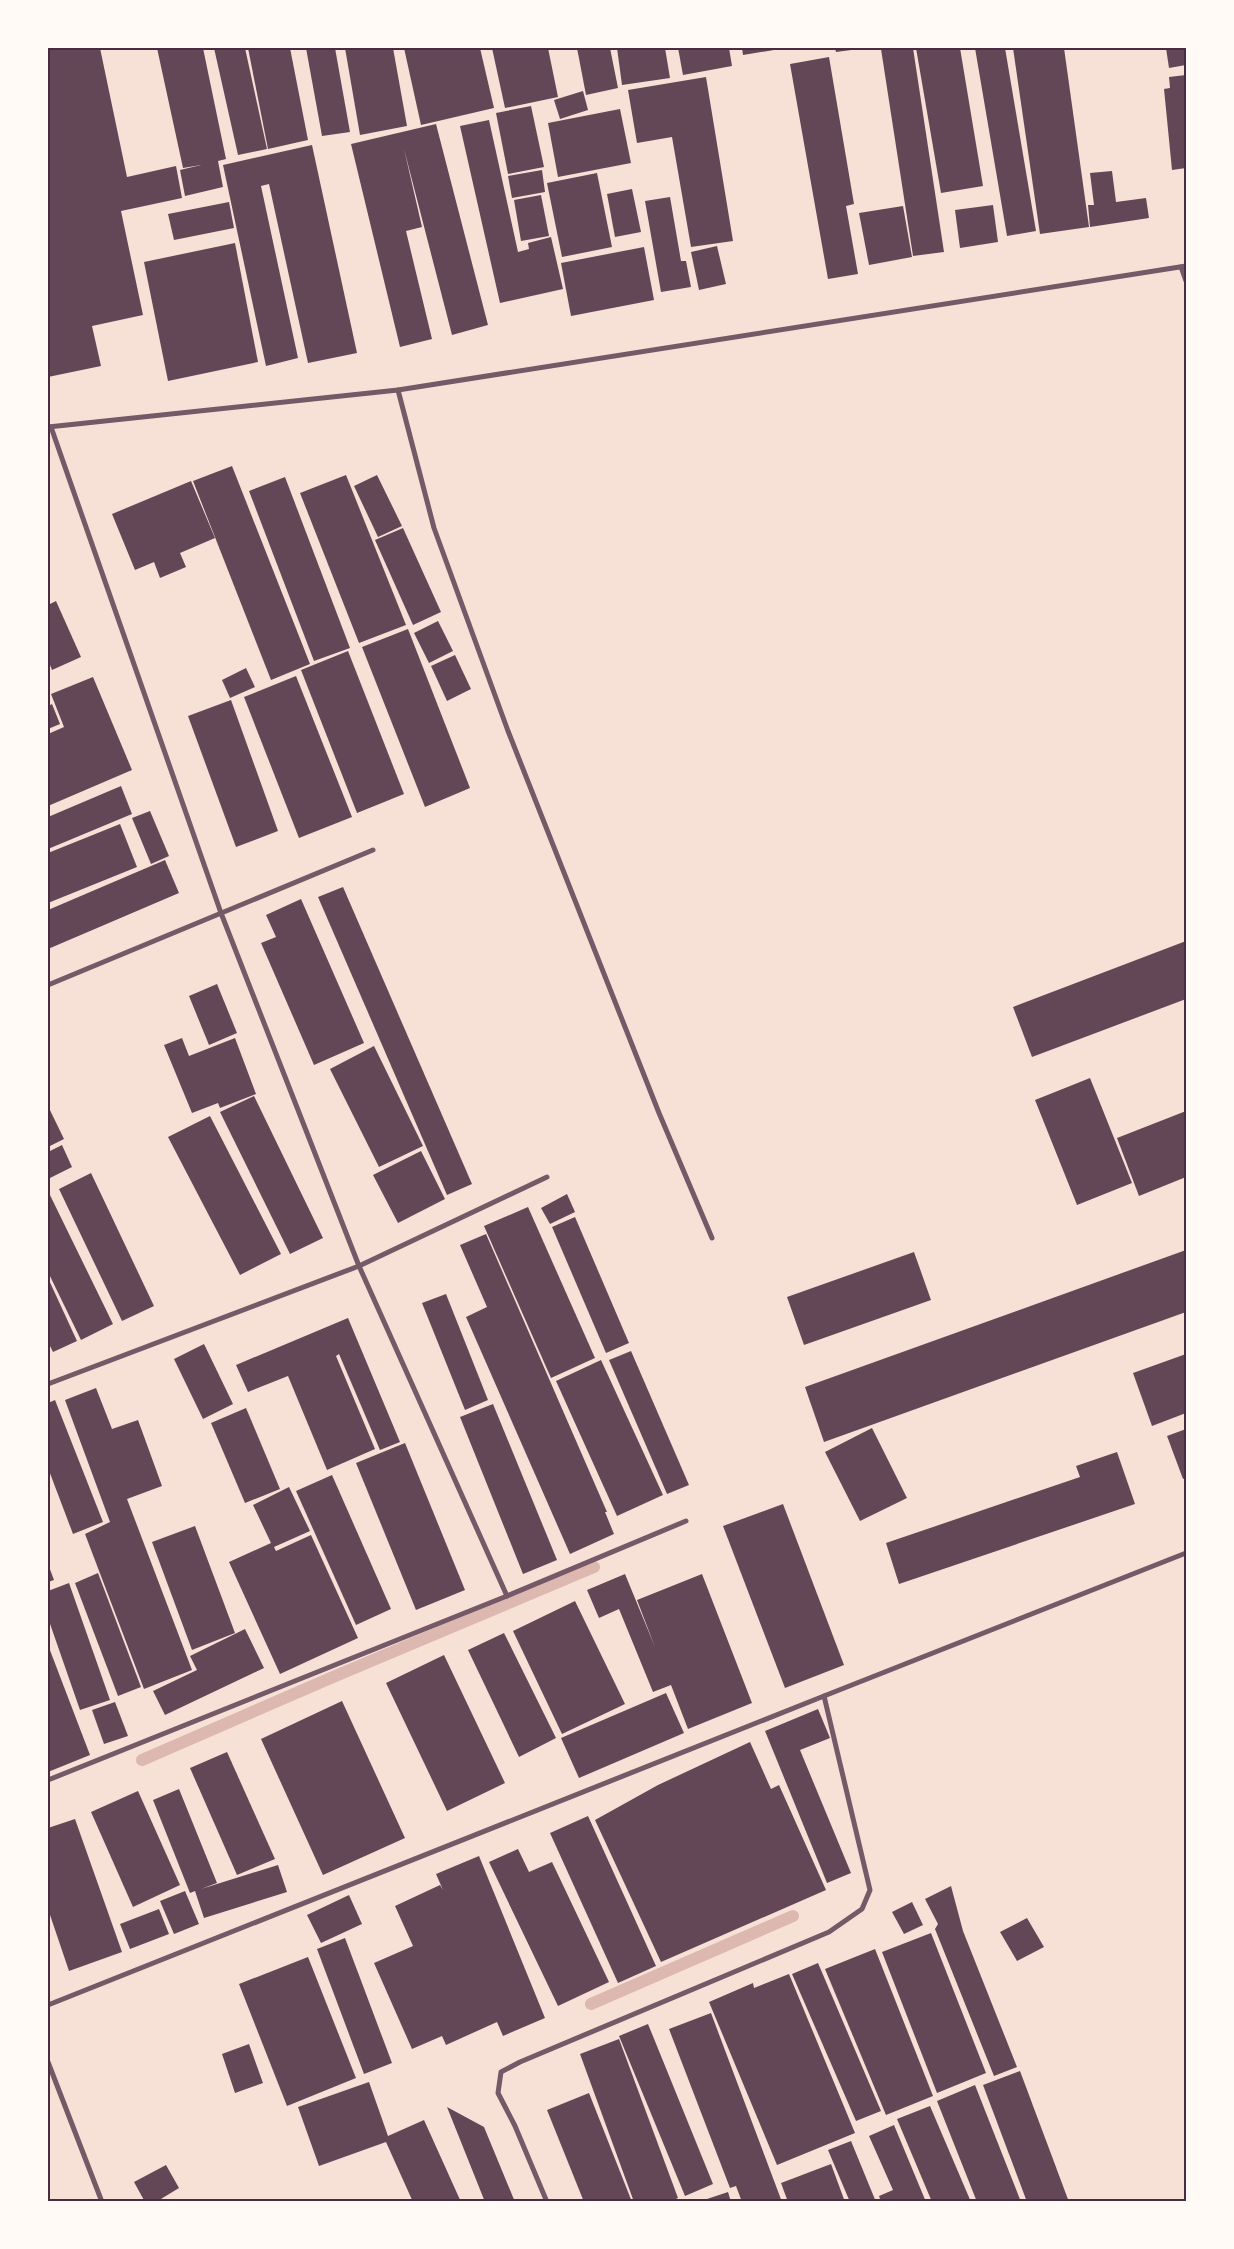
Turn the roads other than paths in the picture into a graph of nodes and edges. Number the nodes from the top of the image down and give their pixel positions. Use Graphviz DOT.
graph roads {
  1 [pos="1184,267"];
  2 [pos="1186,281"];
  3 [pos="398,390"];
  4 [pos="49,427"];
  5 [pos="373,850"];
  6 [pos="221,913"];
  7 [pos="48,986"];
  8 [pos="548,1177"];
  9 [pos="712,1238"];
  10 [pos="359,1266"];
  11 [pos="48,1384"];
  12 [pos="686,1522"];
  13 [pos="1186,1553"];
  14 [pos="507,1596"];
  15 [pos="824,1696"];
  16 [pos="48,1780"];
  17 [pos="48,2005"];
  18 [pos="48,2062"];
  19 [pos="102,2202"];
  20 [pos="547,2202"];
  1 -- 2 [label="street"];
  1 -- 3 [label="street"];
  3 -- 4 [label="street"];
  3 -- 9 [label="street"];
  4 -- 6 [label="street"];
  5 -- 6 [label="street"];
  6 -- 7 [label="street"];
  6 -- 10 [label="street"];
  8 -- 10 [label="street"];
  10 -- 11 [label="street"];
  10 -- 14 [label="street"];
  12 -- 14 [label="street"];
  13 -- 15 [label="street"];
  14 -- 16 [label="street"];
  15 -- 17 [label="street"];
  15 -- 20 [label="street"];
  18 -- 19 [label="street"];
}
